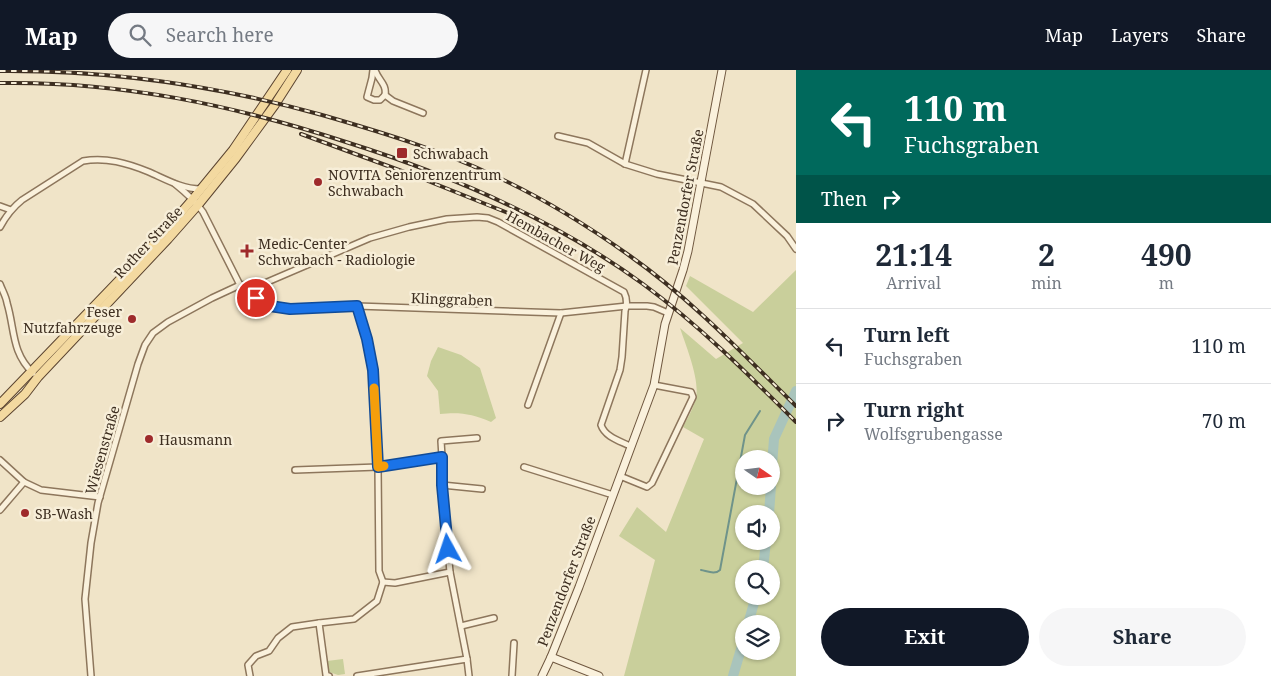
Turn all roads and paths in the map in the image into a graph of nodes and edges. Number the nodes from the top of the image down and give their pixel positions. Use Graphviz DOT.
graph roads {
  1 [pos="287,70"];
  2 [pos="297,70"];
  3 [pos="374,70"];
  4 [pos="646,70"];
  5 [pos="722,70"];
  6 [pos="386,95"];
  7 [pos="423,114"];
  8 [pos="558,136"];
  9 [pos="625,164"];
  10 [pos="702,182"];
  11 [pos="175,184"];
  12 [pos="201,189"];
  13 [pos="195,203"];
  14 [pos="0,206"];
  15 [pos="11,210"];
  16 [pos="0,227"];
  17 [pos="796,249"];
  18 [pos="0,284"];
  19 [pos="240,285"];
  20 [pos="357,306"];
  21 [pos="626,306"];
  22 [pos="561,313"];
  23 [pos="668,313"];
  24 [pos="31,372"];
  25 [pos="38,377"];
  26 [pos="654,385"];
  27 [pos="0,404"];
  28 [pos="528,405"];
  29 [pos="0,417"];
  30 [pos="477,438"];
  31 [pos="630,446"];
  32 [pos="442,457"];
  33 [pos="0,460"];
  34 [pos="378,467"];
  35 [pos="524,467"];
  36 [pos="295,470"];
  37 [pos="620,476"];
  38 [pos="24,482"];
  39 [pos="442,485"];
  40 [pos="482,489"];
  41 [pos="613,495"];
  42 [pos="100,497"];
  43 [pos="0,510"];
  44 [pos="450,572"];
  45 [pos="383,582"];
  46 [pos="494,618"];
  47 [pos="319,623"];
  48 [pos="461,626"];
  49 [pos="514,643"];
  50 [pos="551,657"];
  51 [pos="467,659"];
  52 [pos="91,676"];
  53 [pos="250,676"];
  54 [pos="329,676"];
  55 [pos="357,676"];
  56 [pos="469,676"];
  57 [pos="512,676"];
  58 [pos="542,676"];
  59 [pos="599,676"];
  1 -- 12 [label="main road, Rother Straße"];
  2 -- 13 [label="main road, Rother Straße"];
  3 -- 6 [label="street"];
  3 -- 6 [label="street"];
  4 -- 9 [label="street"];
  5 -- 10 [label="main road, Penzendorfer Straße"];
  6 -- 7 [label="street"];
  8 -- 9 [label="street"];
  9 -- 10 [label="street"];
  10 -- 17 [label="street"];
  10 -- 23 [label="main road, Penzendorfer Straße"];
  11 -- 12 [label="street"];
  11 -- 13 [label="street"];
  11 -- 15 [label="street"];
  12 -- 13 [label="main road, Rother Straße"];
  13 -- 19 [label="street"];
  13 -- 24 [label="main road, Rother Straße"];
  13 -- 25 [label="main road, Rother Straße"];
  14 -- 15 [label="street"];
  15 -- 16 [label="street"];
  18 -- 24 [label="street"];
  19 -- 20 [label="street, Klinggraben"];
  19 -- 21 [label="street, Hembacher Weg"];
  19 -- 42 [label="street, Wiesenstraße"];
  20 -- 22 [label="street, Klinggraben"];
  20 -- 34 [label="street"];
  21 -- 22 [label="street, Klinggraben"];
  21 -- 23 [label="street, Klinggraben"];
  21 -- 31 [label="street"];
  22 -- 28 [label="street"];
  23 -- 26 [label="main road, Penzendorfer Straße"];
  24 -- 25 [label="street"];
  24 -- 27 [label="main road, Rother Straße"];
  25 -- 29 [label="main road, Rother Straße"];
  26 -- 31 [label="main road, Penzendorfer Straße"];
  26 -- 37 [label="street"];
  30 -- 32 [label="street"];
  31 -- 37 [label="main road, Penzendorfer Straße"];
  32 -- 34 [label="street"];
  32 -- 39 [label="street"];
  33 -- 38 [label="street"];
  34 -- 36 [label="street"];
  34 -- 45 [label="street"];
  35 -- 41 [label="street"];
  37 -- 41 [label="main road, Penzendorfer Straße"];
  38 -- 42 [label="street"];
  38 -- 43 [label="street"];
  39 -- 40 [label="street"];
  39 -- 44 [label="street"];
  41 -- 50 [label="main road, Penzendorfer Straße"];
  42 -- 52 [label="street, Wiesenstraße"];
  44 -- 45 [label="street"];
  44 -- 48 [label="street"];
  45 -- 47 [label="street"];
  46 -- 48 [label="street"];
  47 -- 53 [label="street"];
  47 -- 54 [label="street"];
  48 -- 51 [label="street"];
  49 -- 57 [label="street"];
  50 -- 58 [label="main road, Penzendorfer Straße"];
  50 -- 59 [label="main road"];
  51 -- 55 [label="street"];
  51 -- 56 [label="street"];
}
